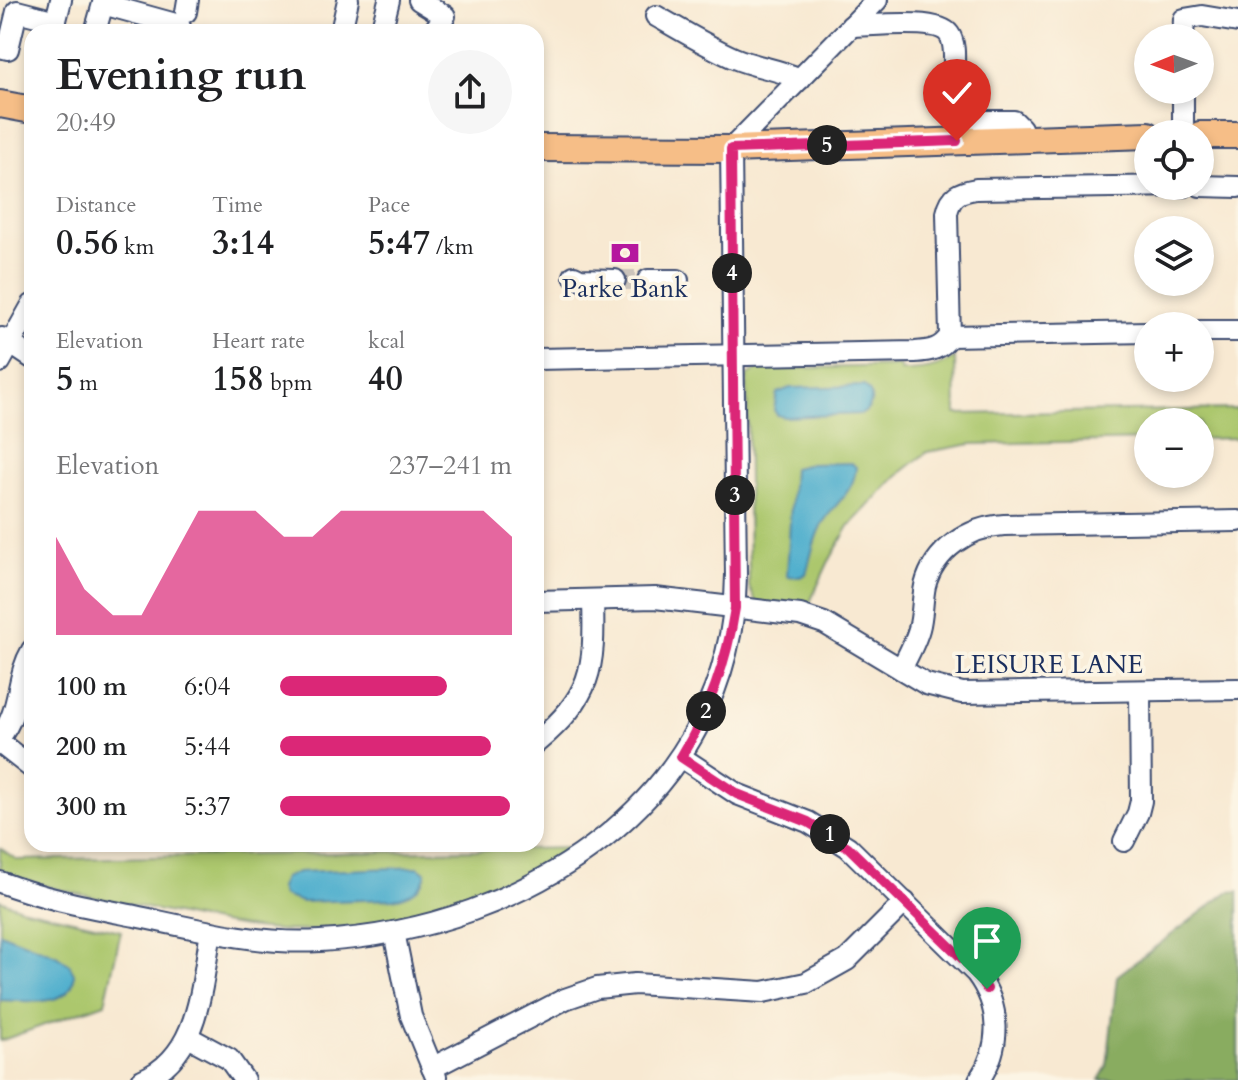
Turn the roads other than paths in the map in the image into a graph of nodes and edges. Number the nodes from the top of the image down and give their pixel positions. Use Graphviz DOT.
graph roads {
  1 [pos="61,0"];
  2 [pos="348,0"];
  3 [pos="389,0"];
  4 [pos="419,0"];
  5 [pos="877,0"];
  6 [pos="104,2"];
  7 [pos="8,9"];
  8 [pos="656,16"];
  9 [pos="1238,22"];
  10 [pos="46,24"];
  11 [pos="55,24"];
  12 [pos="97,24"];
  13 [pos="176,24"];
  14 [pos="343,24"];
  15 [pos="383,24"];
  16 [pos="439,24"];
  17 [pos="1184,24"];
  18 [pos="851,26"];
  19 [pos="0,47"];
  20 [pos="800,79"];
  21 [pos="0,104"];
  22 [pos="24,108"];
  23 [pos="960,134"];
  24 [pos="1134,135"];
  25 [pos="1214,135"];
  26 [pos="1238,135"];
  27 [pos="544,148"];
  28 [pos="731,149"];
  29 [pos="1214,186"];
  30 [pos="1134,187"];
  31 [pos="1238,187"];
  32 [pos="574,276"];
  33 [pos="615,280"];
  34 [pos="648,280"];
  35 [pos="678,280"];
  36 [pos="24,316"];
  37 [pos="1214,331"];
  38 [pos="1238,331"];
  39 [pos="1134,332"];
  40 [pos="950,336"];
  41 [pos="6,340"];
  42 [pos="24,352"];
  43 [pos="732,356"];
  44 [pos="544,359"];
  45 [pos="0,362"];
  46 [pos="1238,521"];
  47 [pos="593,600"];
  48 [pos="544,601"];
  49 [pos="735,608"];
  50 [pos="24,665"];
  51 [pos="901,669"];
  52 [pos="1238,689"];
  53 [pos="1140,691"];
  54 [pos="544,736"];
  55 [pos="0,740"];
  56 [pos="681,757"];
  57 [pos="24,761"];
  58 [pos="1124,841"];
  59 [pos="0,882"];
  60 [pos="905,902"];
  61 [pos="211,932"];
  62 [pos="394,932"];
  63 [pos="188,1037"];
  64 [pos="435,1074"];
  65 [pos="142,1080"];
  66 [pos="244,1080"];
  67 [pos="979,1080"];
  1 -- 11 [label="street"];
  2 -- 14 [label="street"];
  3 -- 15 [label="street"];
  4 -- 16 [label="street"];
  5 -- 18 [label="street"];
  6 -- 12 [label="street"];
  6 -- 13 [label="street"];
  7 -- 10 [label="street"];
  7 -- 19 [label="street"];
  8 -- 20 [label="street"];
  9 -- 17 [label="street"];
  18 -- 20 [label="street"];
  18 -- 23 [label="street"];
  20 -- 28 [label="street"];
  21 -- 22 [label="main road"];
  23 -- 24 [label="main road"];
  23 -- 28 [label="main road"];
  25 -- 26 [label="main road"];
  27 -- 28 [label="main road"];
  28 -- 43 [label="street"];
  29 -- 31 [label="street"];
  30 -- 40 [label="street"];
  32 -- 33 [label="street"];
  34 -- 35 [label="street"];
  36 -- 41 [label="street"];
  37 -- 38 [label="street"];
  39 -- 40 [label="street"];
  40 -- 43 [label="street"];
  41 -- 42 [label="street"];
  41 -- 45 [label="street"];
  43 -- 44 [label="street"];
  43 -- 49 [label="street"];
  46 -- 51 [label="street"];
  47 -- 48 [label="street, LEISURE LANE"];
  47 -- 49 [label="street, LEISURE LANE"];
  47 -- 54 [label="street"];
  49 -- 51 [label="street, LEISURE LANE"];
  49 -- 56 [label="street"];
  50 -- 55 [label="street"];
  51 -- 53 [label="street, LEISURE LANE"];
  52 -- 53 [label="street, LEISURE LANE"];
  53 -- 58 [label="street"];
  55 -- 57 [label="street"];
  56 -- 60 [label="street"];
  56 -- 62 [label="street"];
  59 -- 61 [label="street"];
  60 -- 64 [label="street"];
  60 -- 67 [label="street"];
  61 -- 62 [label="street"];
  61 -- 63 [label="street"];
  62 -- 64 [label="street"];
  63 -- 65 [label="street"];
  63 -- 66 [label="street"];
}
